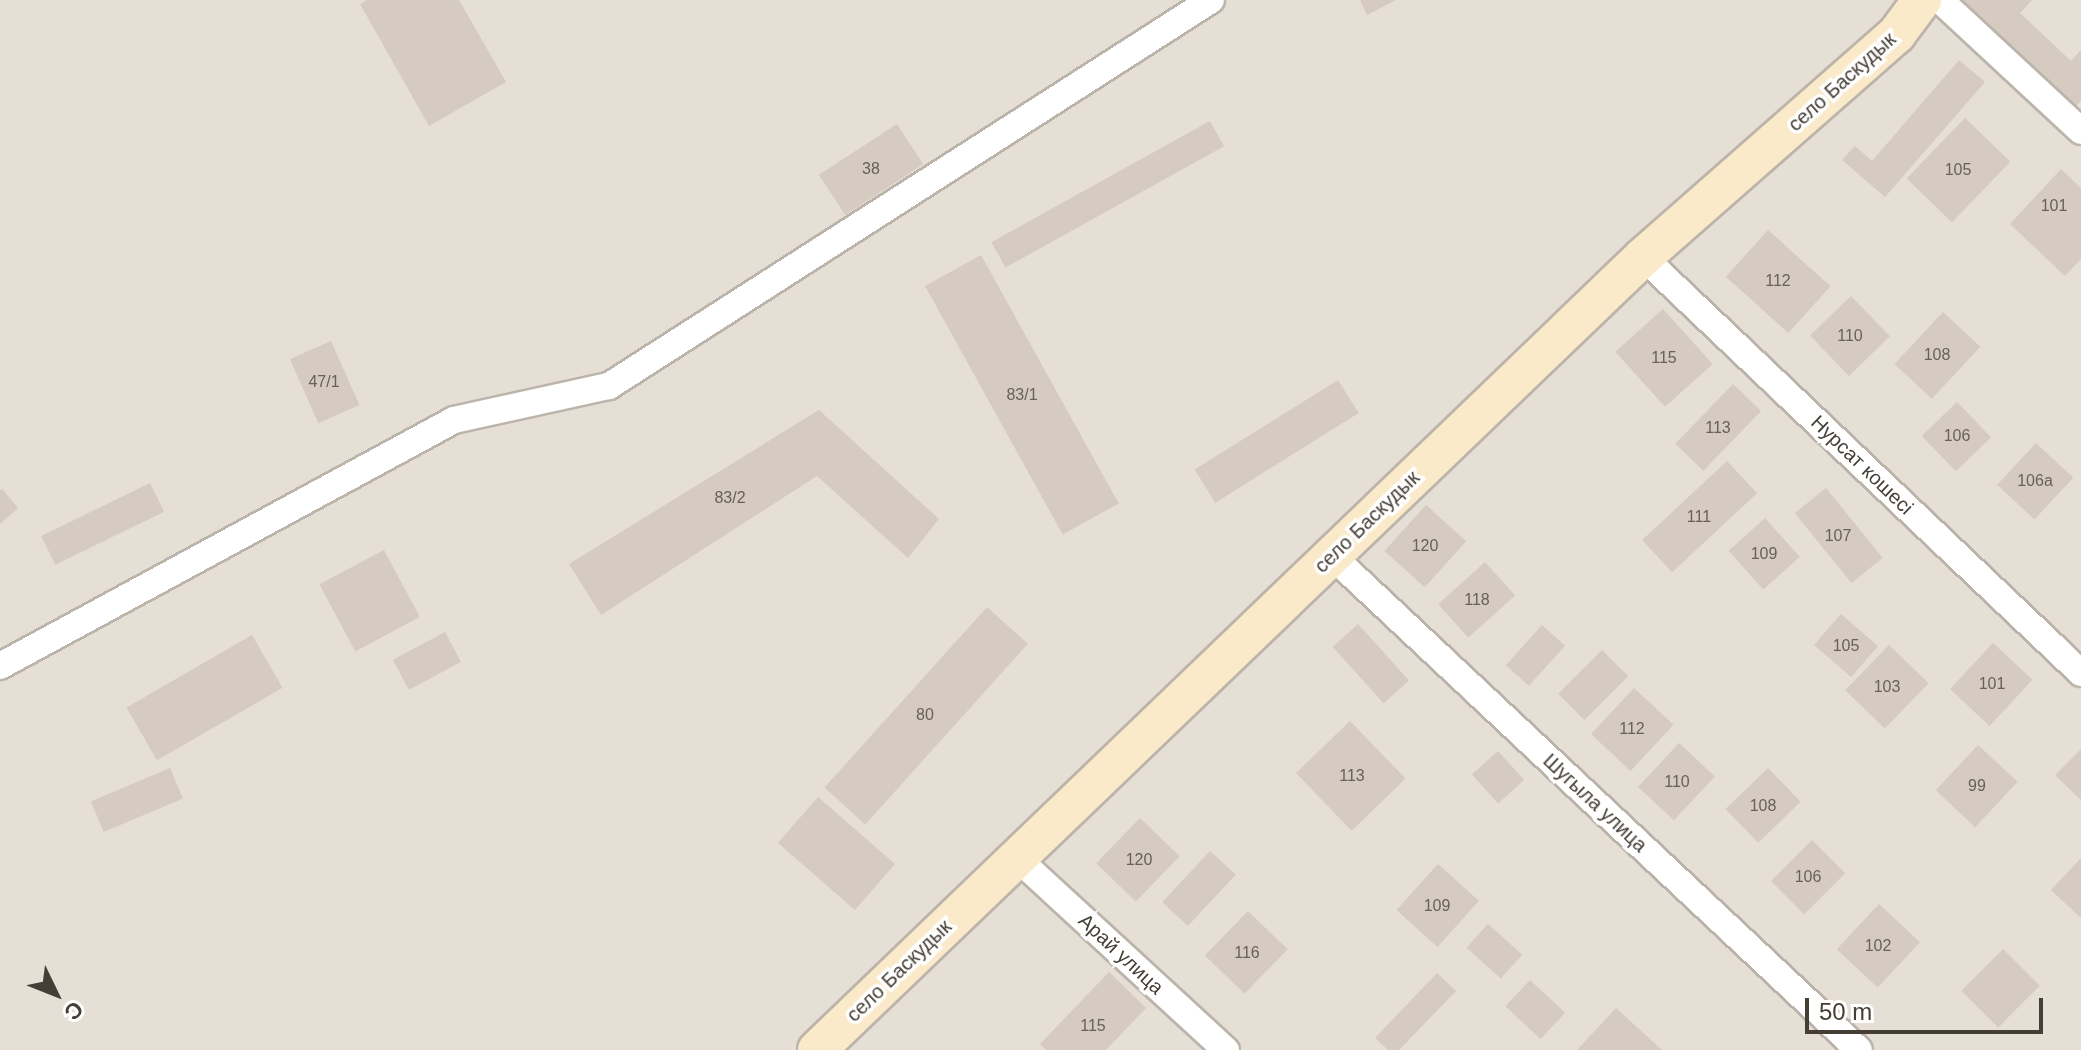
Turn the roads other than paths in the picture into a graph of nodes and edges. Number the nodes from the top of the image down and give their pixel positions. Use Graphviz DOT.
graph roads {
  1 [pos="1211,0"];
  2 [pos="1922,0"];
  3 [pos="1940,0"];
  4 [pos="2081,131"];
  5 [pos="1643,257"];
  6 [pos="1332,556"];
  7 [pos="0,666"];
  8 [pos="2081,673"];
  9 [pos="1017,858"];
  10 [pos="817,1050"];
  11 [pos="1226,1050"];
  12 [pos="1859,1050"];
  1 -- 7 [label="street"];
  2 -- 5 [label="street, село Баскудык"];
  3 -- 4 [label="street"];
  5 -- 6 [label="street, село Баскудык"];
  5 -- 8 [label="street, Нурсат кошесi"];
  6 -- 9 [label="street, село Баскудык"];
  6 -- 12 [label="street, Шугыла улица"];
  9 -- 10 [label="street, село Баскудык"];
  9 -- 11 [label="street, Арай улица"];
}
